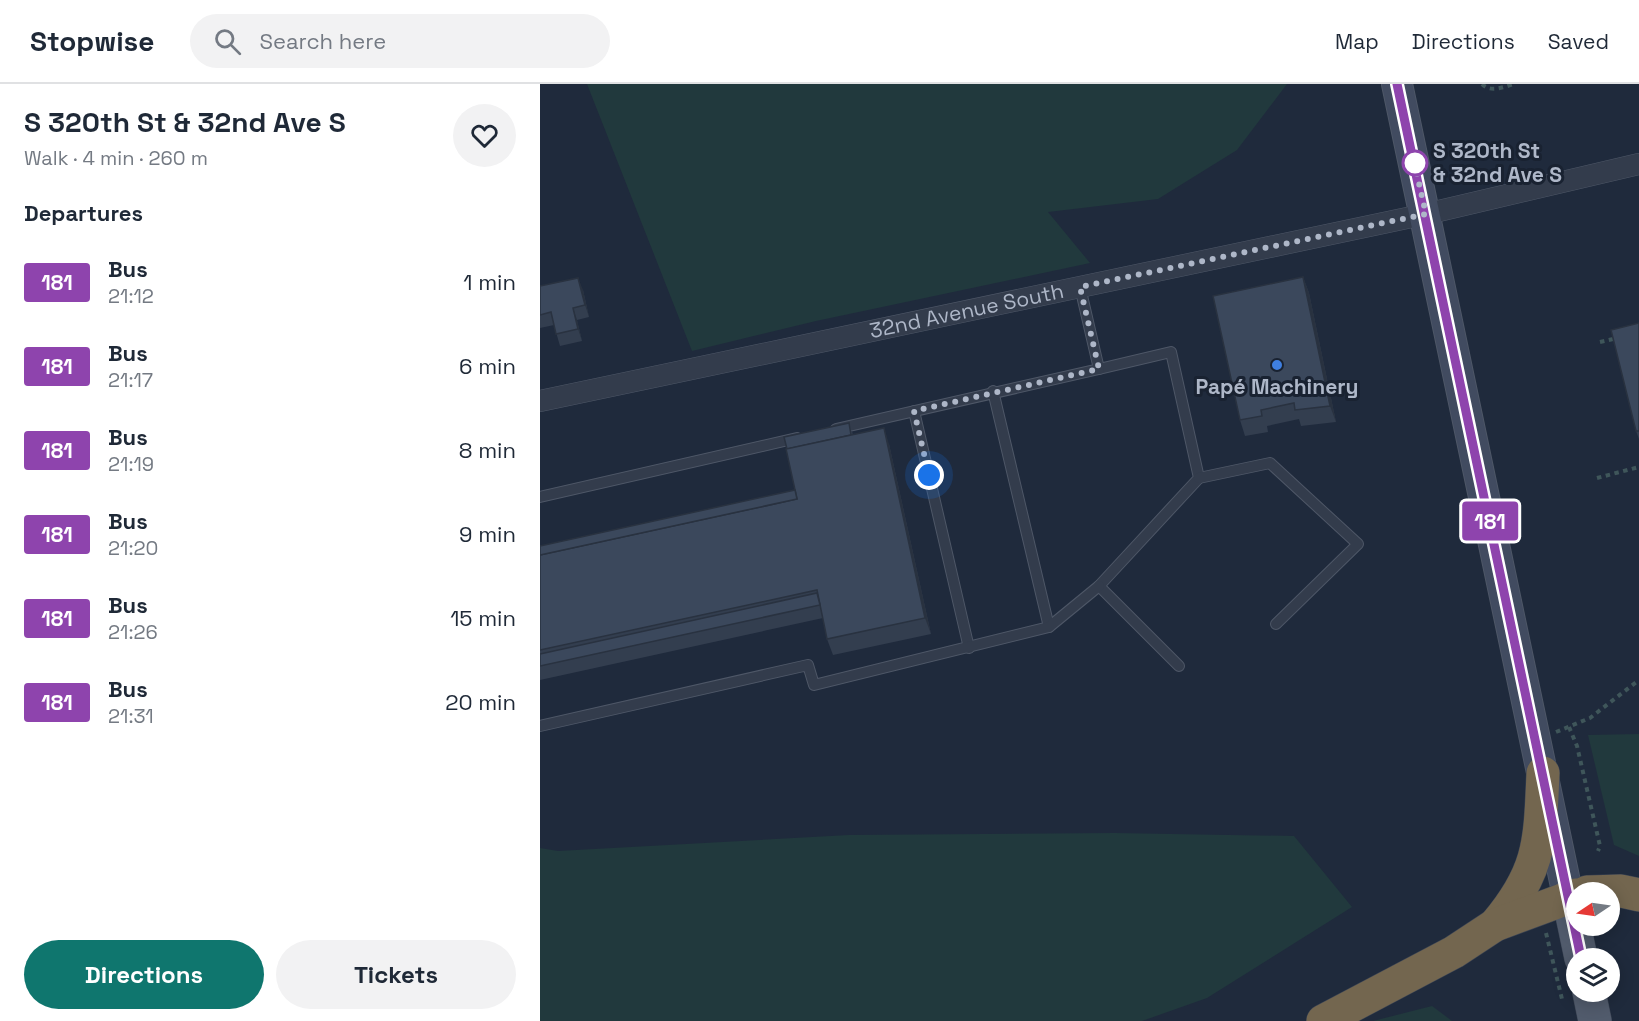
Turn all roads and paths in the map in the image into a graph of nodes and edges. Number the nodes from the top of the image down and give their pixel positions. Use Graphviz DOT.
graph roads {
  1 [pos="1397,84"];
  2 [pos="1482,84"];
  3 [pos="1514,84"];
  4 [pos="1639,164"];
  5 [pos="1426,214"];
  6 [pos="1080,287"];
  7 [pos="1620,338"];
  8 [pos="1600,342"];
  9 [pos="1099,369"];
  10 [pos="993,391"];
  11 [pos="540,401"];
  12 [pos="914,411"];
  13 [pos="1639,467"];
  14 [pos="1199,478"];
  15 [pos="1597,478"];
  16 [pos="540,496"];
  17 [pos="1099,586"];
  18 [pos="1276,624"];
  19 [pos="1049,627"];
  20 [pos="969,648"];
  21 [pos="1179,666"];
  22 [pos="1639,680"];
  23 [pos="540,726"];
  24 [pos="1569,727"];
  25 [pos="1536,741"];
  26 [pos="1543,773"];
  27 [pos="1598,851"];
  28 [pos="1573,882"];
  29 [pos="1620,891"];
  30 [pos="1639,895"];
  31 [pos="1566,899"];
  32 [pos="1543,924"];
  33 [pos="1495,925"];
  34 [pos="1566,976"];
  35 [pos="1578,1002"];
  36 [pos="1323,1021"];
  37 [pos="1595,1021"];
  1 -- 5 [label="main road"];
  2 -- 3 [label="path"];
  4 -- 5 [label="street, 32nd Avenue South"];
  5 -- 6 [label="street, 32nd Avenue South"];
  5 -- 25 [label="main road"];
  6 -- 9 [label="lane"];
  6 -- 11 [label="street, 32nd Avenue South"];
  7 -- 8 [label="path"];
  9 -- 10 [label="lane"];
  9 -- 14 [label="lane"];
  10 -- 12 [label="lane"];
  10 -- 19 [label="lane"];
  12 -- 16 [label="lane"];
  12 -- 20 [label="lane"];
  13 -- 15 [label="path"];
  14 -- 17 [label="lane"];
  14 -- 18 [label="lane"];
  17 -- 19 [label="lane"];
  17 -- 21 [label="lane"];
  19 -- 20 [label="lane"];
  20 -- 23 [label="lane"];
  22 -- 24 [label="path"];
  24 -- 25 [label="path"];
  24 -- 27 [label="path"];
  25 -- 26 [label="main road"];
  26 -- 28 [label="main road"];
  26 -- 33 [label="highway"];
  29 -- 30 [label="highway"];
  31 -- 33 [label="highway"];
  32 -- 34 [label="path"];
  33 -- 36 [label="highway"];
  35 -- 37 [label="main road"];
}
